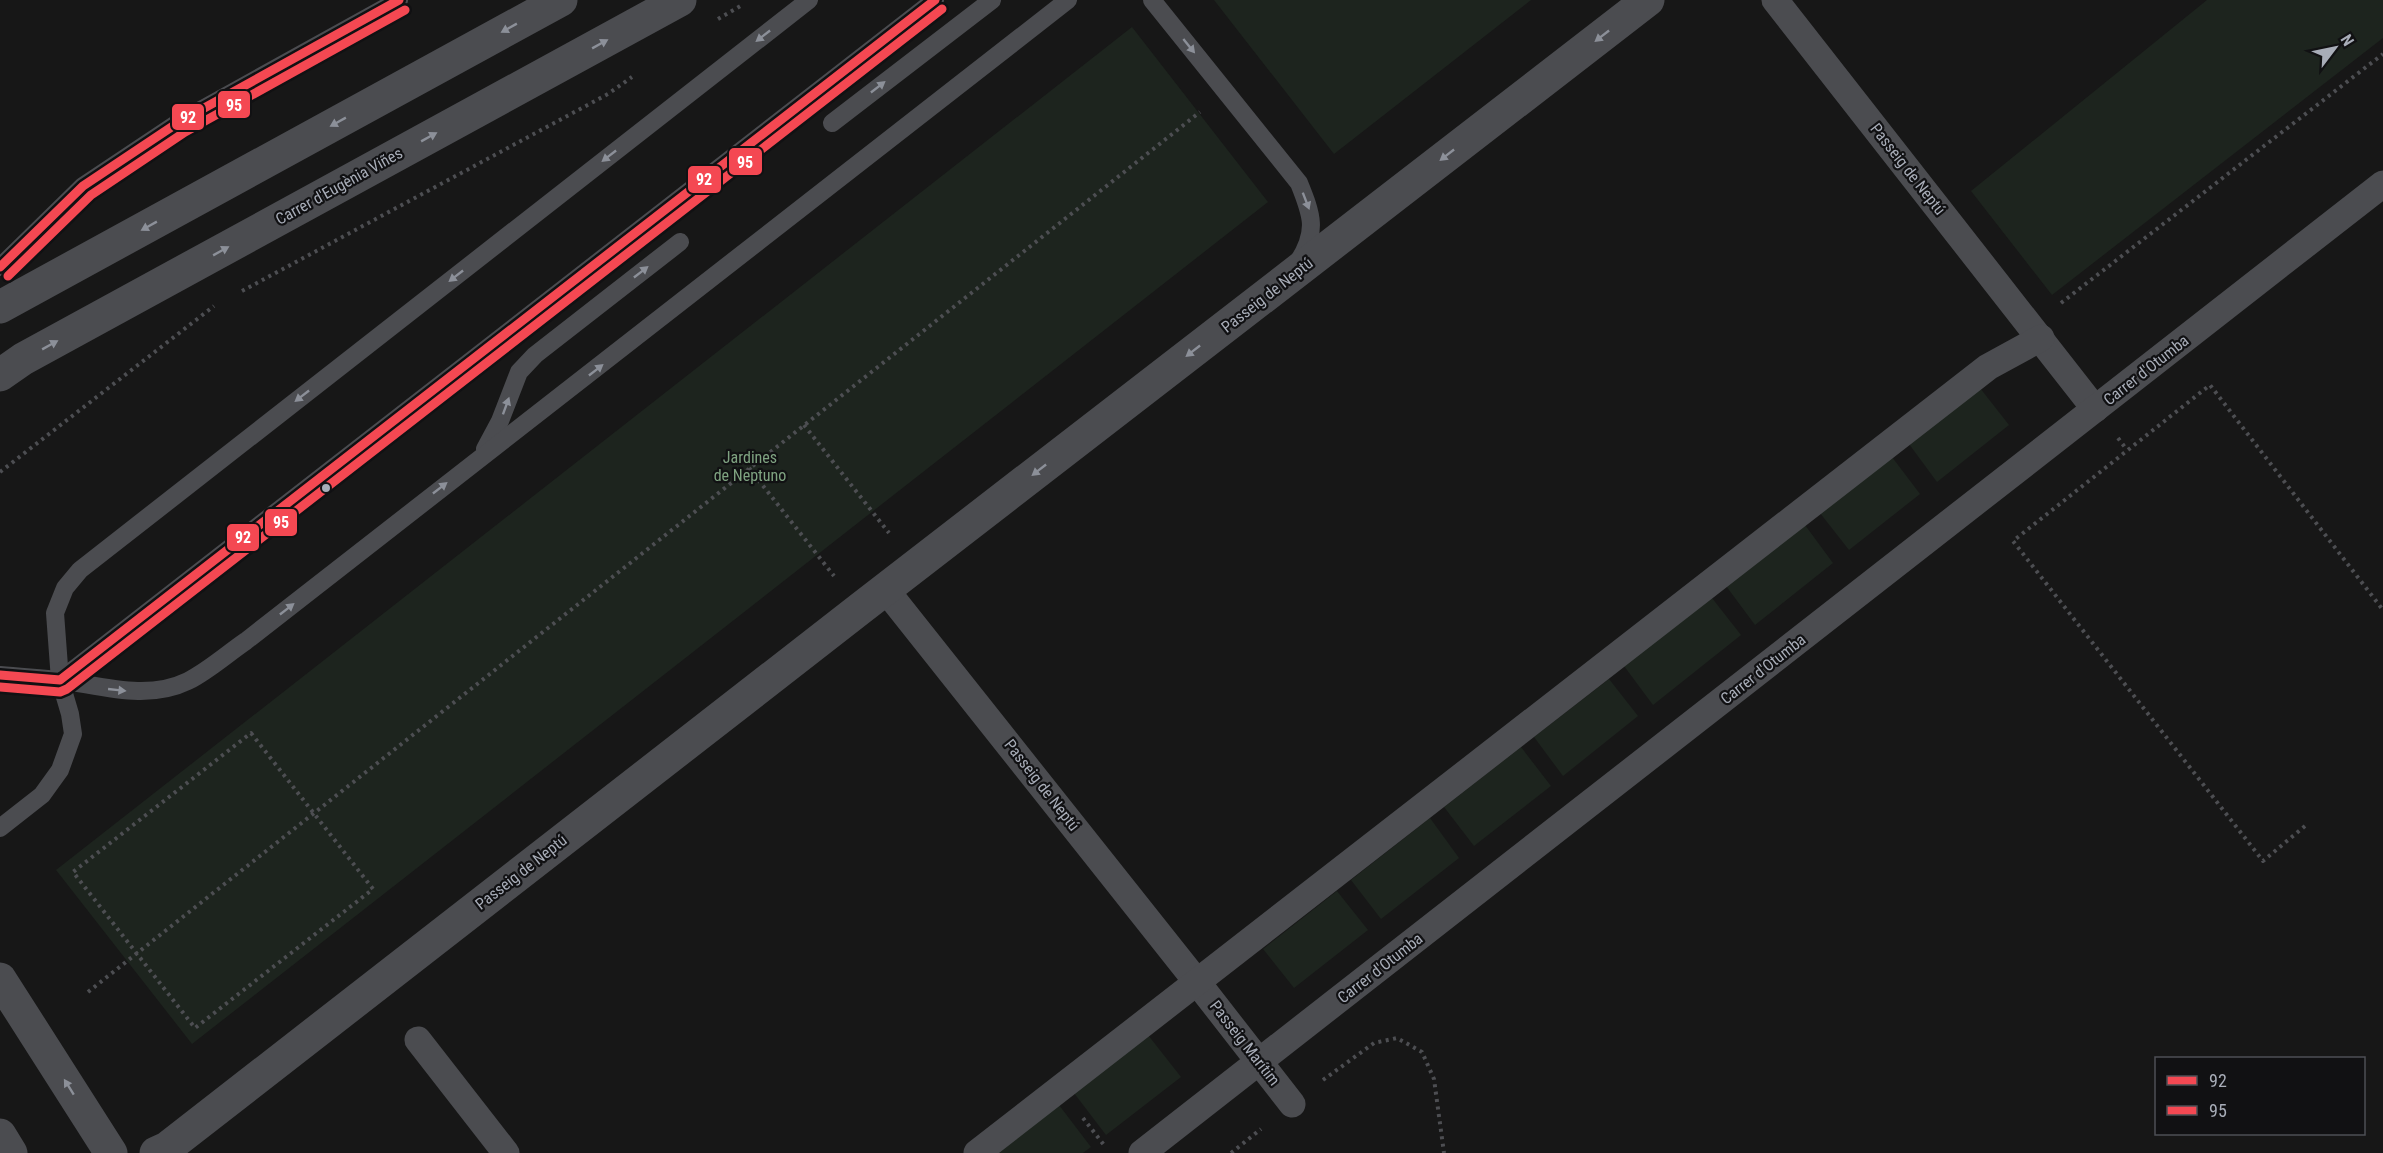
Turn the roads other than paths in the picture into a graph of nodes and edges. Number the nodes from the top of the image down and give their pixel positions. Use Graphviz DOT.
graph roads {
  1 [pos="399,0"];
  2 [pos="561,0"];
  3 [pos="680,0"];
  4 [pos="809,0"];
  5 [pos="935,0"];
  6 [pos="992,0"];
  7 [pos="1068,0"];
  8 [pos="1152,0"];
  9 [pos="1648,0"];
  10 [pos="1775,0"];
  11 [pos="832,123"];
  12 [pos="2383,184"];
  13 [pos="680,242"];
  14 [pos="0,267"];
  15 [pos="1289,278"];
  16 [pos="0,307"];
  17 [pos="2036,332"];
  18 [pos="0,375"];
  19 [pos="2095,409"];
  20 [pos="479,458"];
  21 [pos="885,589"];
  22 [pos="0,675"];
  23 [pos="60,680"];
  24 [pos="0,828"];
  25 [pos="0,979"];
  26 [pos="1197,982"];
  27 [pos="418,1040"];
  28 [pos="1260,1062"];
  29 [pos="1292,1104"];
  30 [pos="0,1135"];
  31 [pos="110,1148"];
  32 [pos="11,1153"];
  33 [pos="156,1153"];
  34 [pos="506,1153"];
  35 [pos="977,1153"];
  36 [pos="1142,1153"];
  1 -- 14 [label="lane"];
  2 -- 16 [label="street, one-way"];
  18 -- 3 [label="street, Carrer d'Eugènia Viñes, one-way"];
  4 -- 23 [label="lane, one-way"];
  5 -- 23 [label="lane"];
  11 -- 6 [label="lane, one-way"];
  20 -- 7 [label="lane, one-way"];
  8 -- 15 [label="lane, one-way"];
  9 -- 15 [label="street, Passeig de Neptú, one-way"];
  10 -- 17 [label="street, Passeig de Neptú"];
  12 -- 19 [label="street, Carrer d'Otumba"];
  20 -- 13 [label="lane, one-way"];
  15 -- 21 [label="street, Passeig de Neptú, one-way"];
  17 -- 19 [label="street"];
  17 -- 26 [label="street"];
  19 -- 28 [label="street, Carrer d'Otumba"];
  23 -- 20 [label="lane, one-way"];
  21 -- 26 [label="street, Passeig de Neptú"];
  21 -- 33 [label="street, Passeig de Neptú"];
  22 -- 23 [label="lane"];
  23 -- 24 [label="lane"];
  31 -- 25 [label="street, one-way"];
  26 -- 28 [label="street, Passeig Marítim"];
  26 -- 35 [label="street"];
  27 -- 34 [label="street"];
  28 -- 29 [label="street, Passeig Marítim"];
  28 -- 36 [label="street, Carrer d'Otumba"];
  30 -- 32 [label="street"];
}
